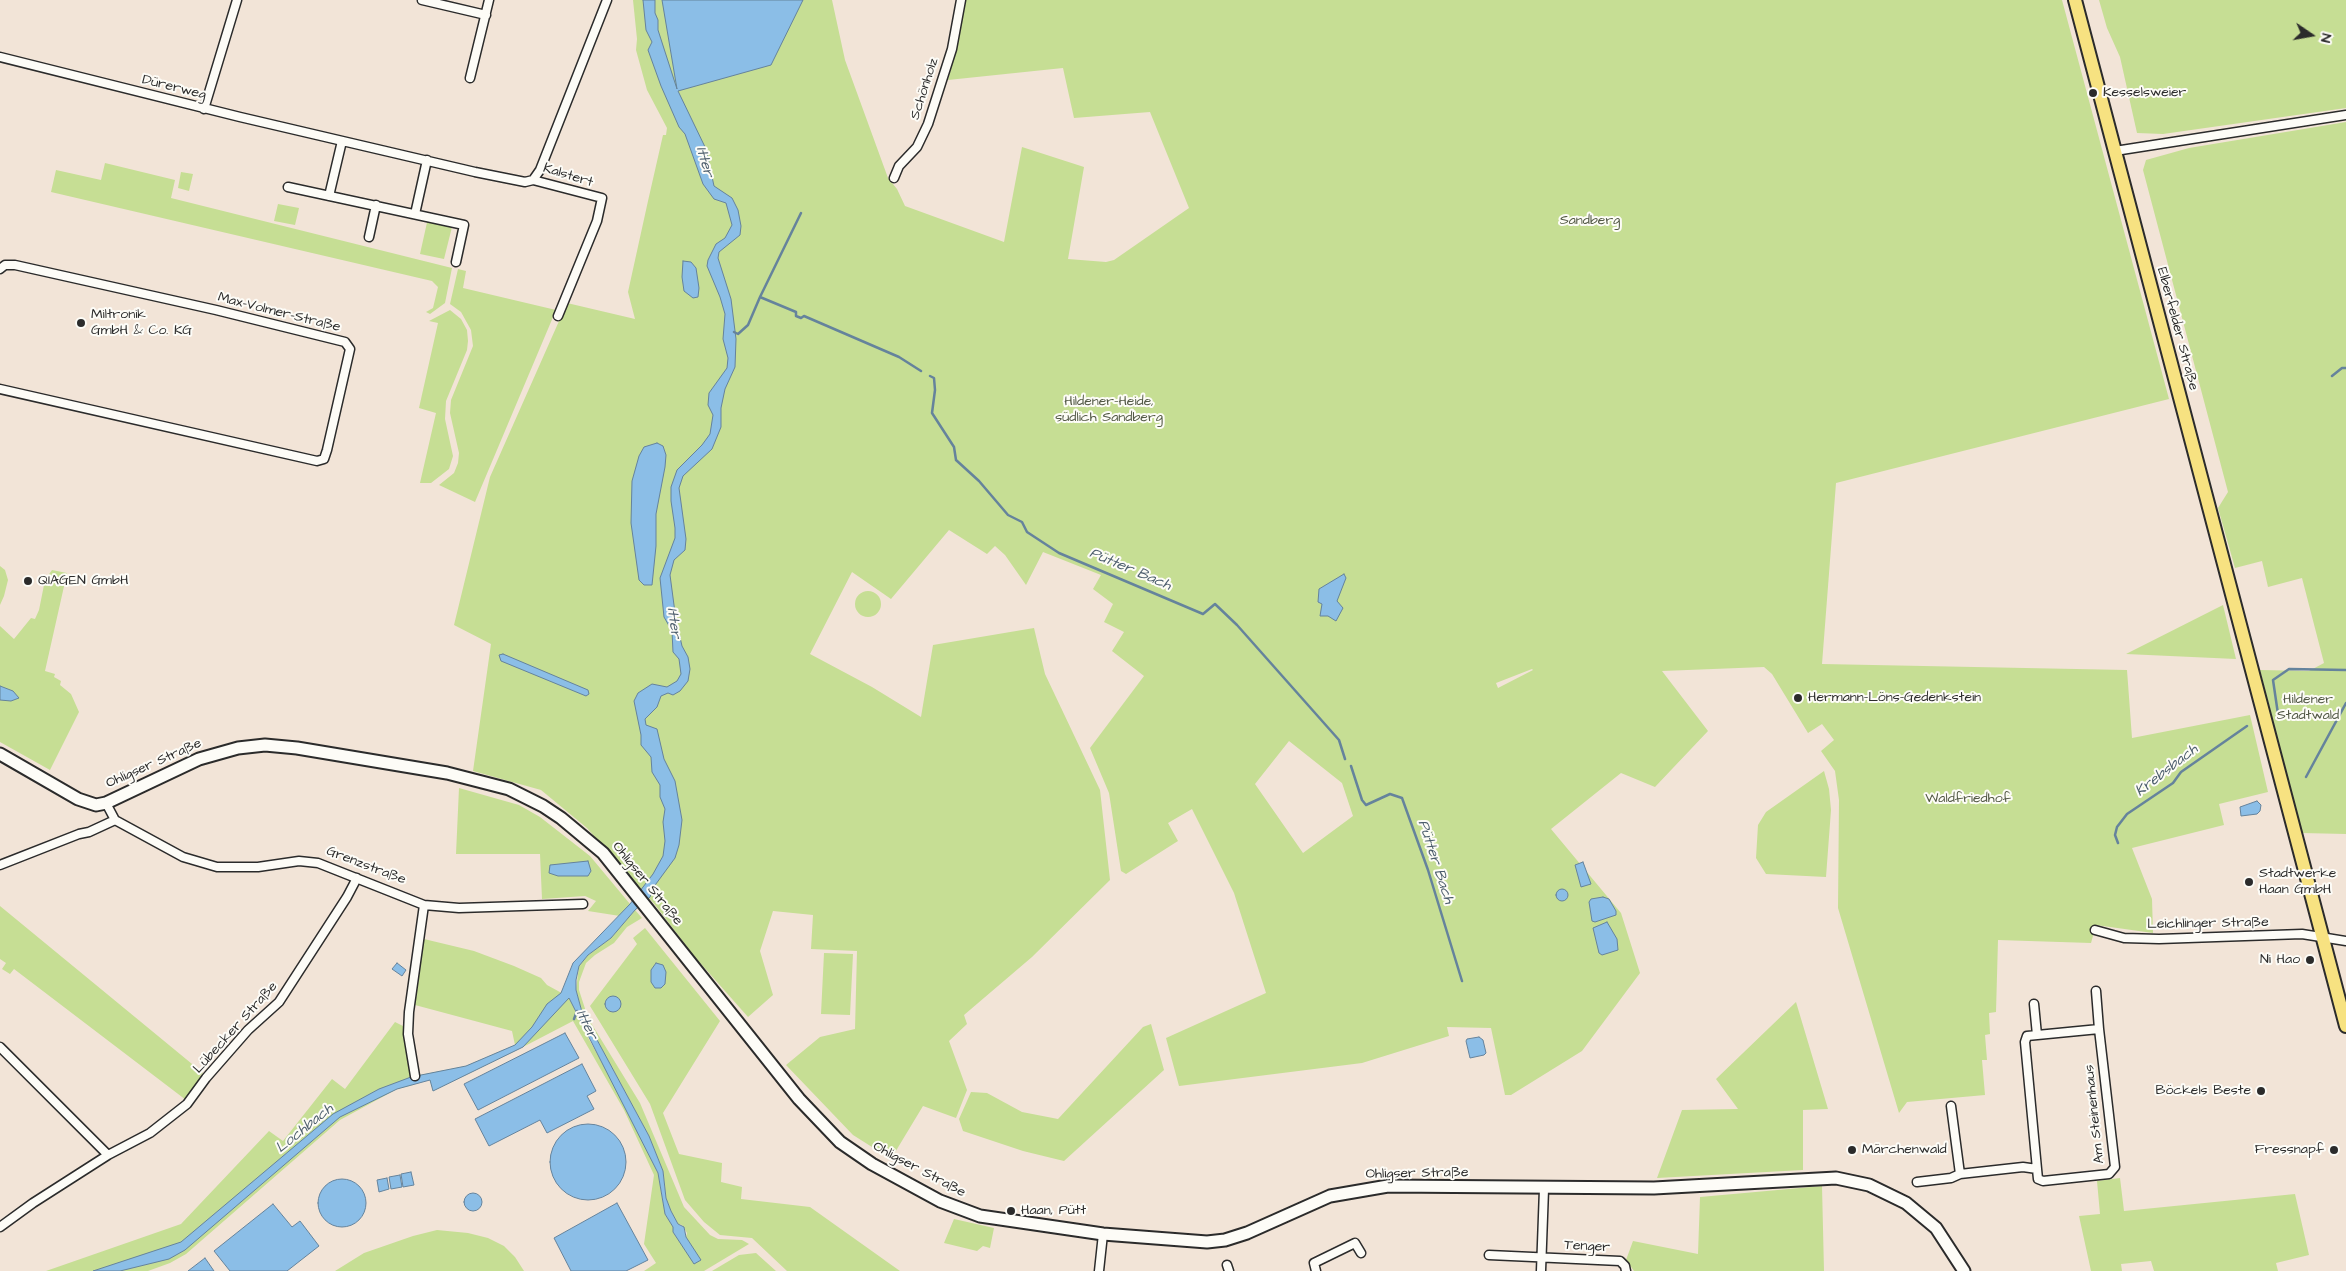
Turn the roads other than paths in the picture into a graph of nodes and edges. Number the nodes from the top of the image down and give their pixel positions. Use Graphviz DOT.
graph roads {
  1 [pos="237,0"];
  2 [pos="422,0"];
  3 [pos="489,0"];
  4 [pos="607,0"];
  5 [pos="961,0"];
  6 [pos="2075,0"];
  7 [pos="486,15"];
  8 [pos="0,57"];
  9 [pos="470,78"];
  10 [pos="204,109"];
  11 [pos="2346,115"];
  12 [pos="342,141"];
  13 [pos="2115,151"];
  14 [pos="427,160"];
  15 [pos="894,178"];
  16 [pos="533,180"];
  17 [pos="288,187"];
  18 [pos="329,196"];
  19 [pos="376,205"];
  20 [pos="415,214"];
  21 [pos="369,237"];
  22 [pos="456,262"];
  23 [pos="0,269"];
  24 [pos="558,316"];
  25 [pos="0,389"];
  26 [pos="0,754"];
  27 [pos="106,803"];
  28 [pos="115,820"];
  29 [pos="0,865"];
  30 [pos="357,878"];
  31 [pos="583,904"];
  32 [pos="424,905"];
  33 [pos="2094,930"];
  34 [pos="2322,938"];
  35 [pos="2346,941"];
  36 [pos="2096,990"];
  37 [pos="2034,1004"];
  38 [pos="2346,1026"];
  39 [pos="2098,1029"];
  40 [pos="2037,1034"];
  41 [pos="0,1047"];
  42 [pos="415,1076"];
  43 [pos="1951,1106"];
  44 [pos="108,1155"];
  45 [pos="2037,1169"];
  46 [pos="1960,1174"];
  47 [pos="1917,1182"];
  48 [pos="1544,1189"];
  49 [pos="0,1228"];
  50 [pos="1103,1234"];
  51 [pos="1361,1253"];
  52 [pos="1489,1255"];
  53 [pos="1541,1257"];
  54 [pos="1100,1271"];
  55 [pos="1316,1271"];
  56 [pos="1541,1271"];
  57 [pos="1626,1271"];
  58 [pos="1964,1271"];
  1 -- 10 [label="street"];
  2 -- 7 [label="street"];
  3 -- 7 [label="street"];
  4 -- 16 [label="street, Kalstert"];
  5 -- 15 [label="street, Schönholz"];
  6 -- 13 [label="main road, Elberfelder Straße"];
  7 -- 9 [label="street"];
  8 -- 10 [label="street, Dürerweg"];
  10 -- 12 [label="street, Dürerweg"];
  11 -- 13 [label="street"];
  12 -- 14 [label="street, Dürerweg"];
  12 -- 18 [label="street"];
  13 -- 34 [label="main road, Elberfelder Straße"];
  14 -- 16 [label="street, Dürerweg"];
  14 -- 20 [label="street"];
  16 -- 24 [label="street, Kalstert"];
  17 -- 18 [label="street"];
  18 -- 19 [label="street"];
  19 -- 20 [label="street"];
  19 -- 21 [label="street"];
  20 -- 22 [label="street"];
  23 -- 25 [label="street, Max-Volmer-Straße"];
  26 -- 27 [label="main road"];
  27 -- 28 [label="street"];
  27 -- 50 [label="main road, Ohligser Straße"];
  28 -- 29 [label="street"];
  28 -- 30 [label="street, Grenzstraße"];
  30 -- 32 [label="street, Grenzstraße"];
  30 -- 44 [label="street, Lübecker Straße"];
  31 -- 32 [label="street, Grenzstraße"];
  32 -- 42 [label="street"];
  33 -- 34 [label="street, Leichlinger Straße"];
  34 -- 35 [label="street, Leichlinger Straße"];
  34 -- 38 [label="main road, Elberfelder Straße"];
  36 -- 39 [label="street, Am Steinenhaus"];
  37 -- 40 [label="street"];
  39 -- 40 [label="street"];
  39 -- 45 [label="street, Am Steinenhaus"];
  40 -- 45 [label="street"];
  41 -- 44 [label="street"];
  43 -- 46 [label="street"];
  44 -- 49 [label="street, Lübecker Straße"];
  45 -- 46 [label="street"];
  46 -- 47 [label="street"];
  48 -- 50 [label="main road, Ohligser Straße"];
  48 -- 53 [label="street"];
  48 -- 58 [label="main road, Ohligser Straße"];
  50 -- 54 [label="street"];
  51 -- 55 [label="street"];
  52 -- 53 [label="street"];
  53 -- 56 [label="street"];
  53 -- 57 [label="street, Tenger"];
}
